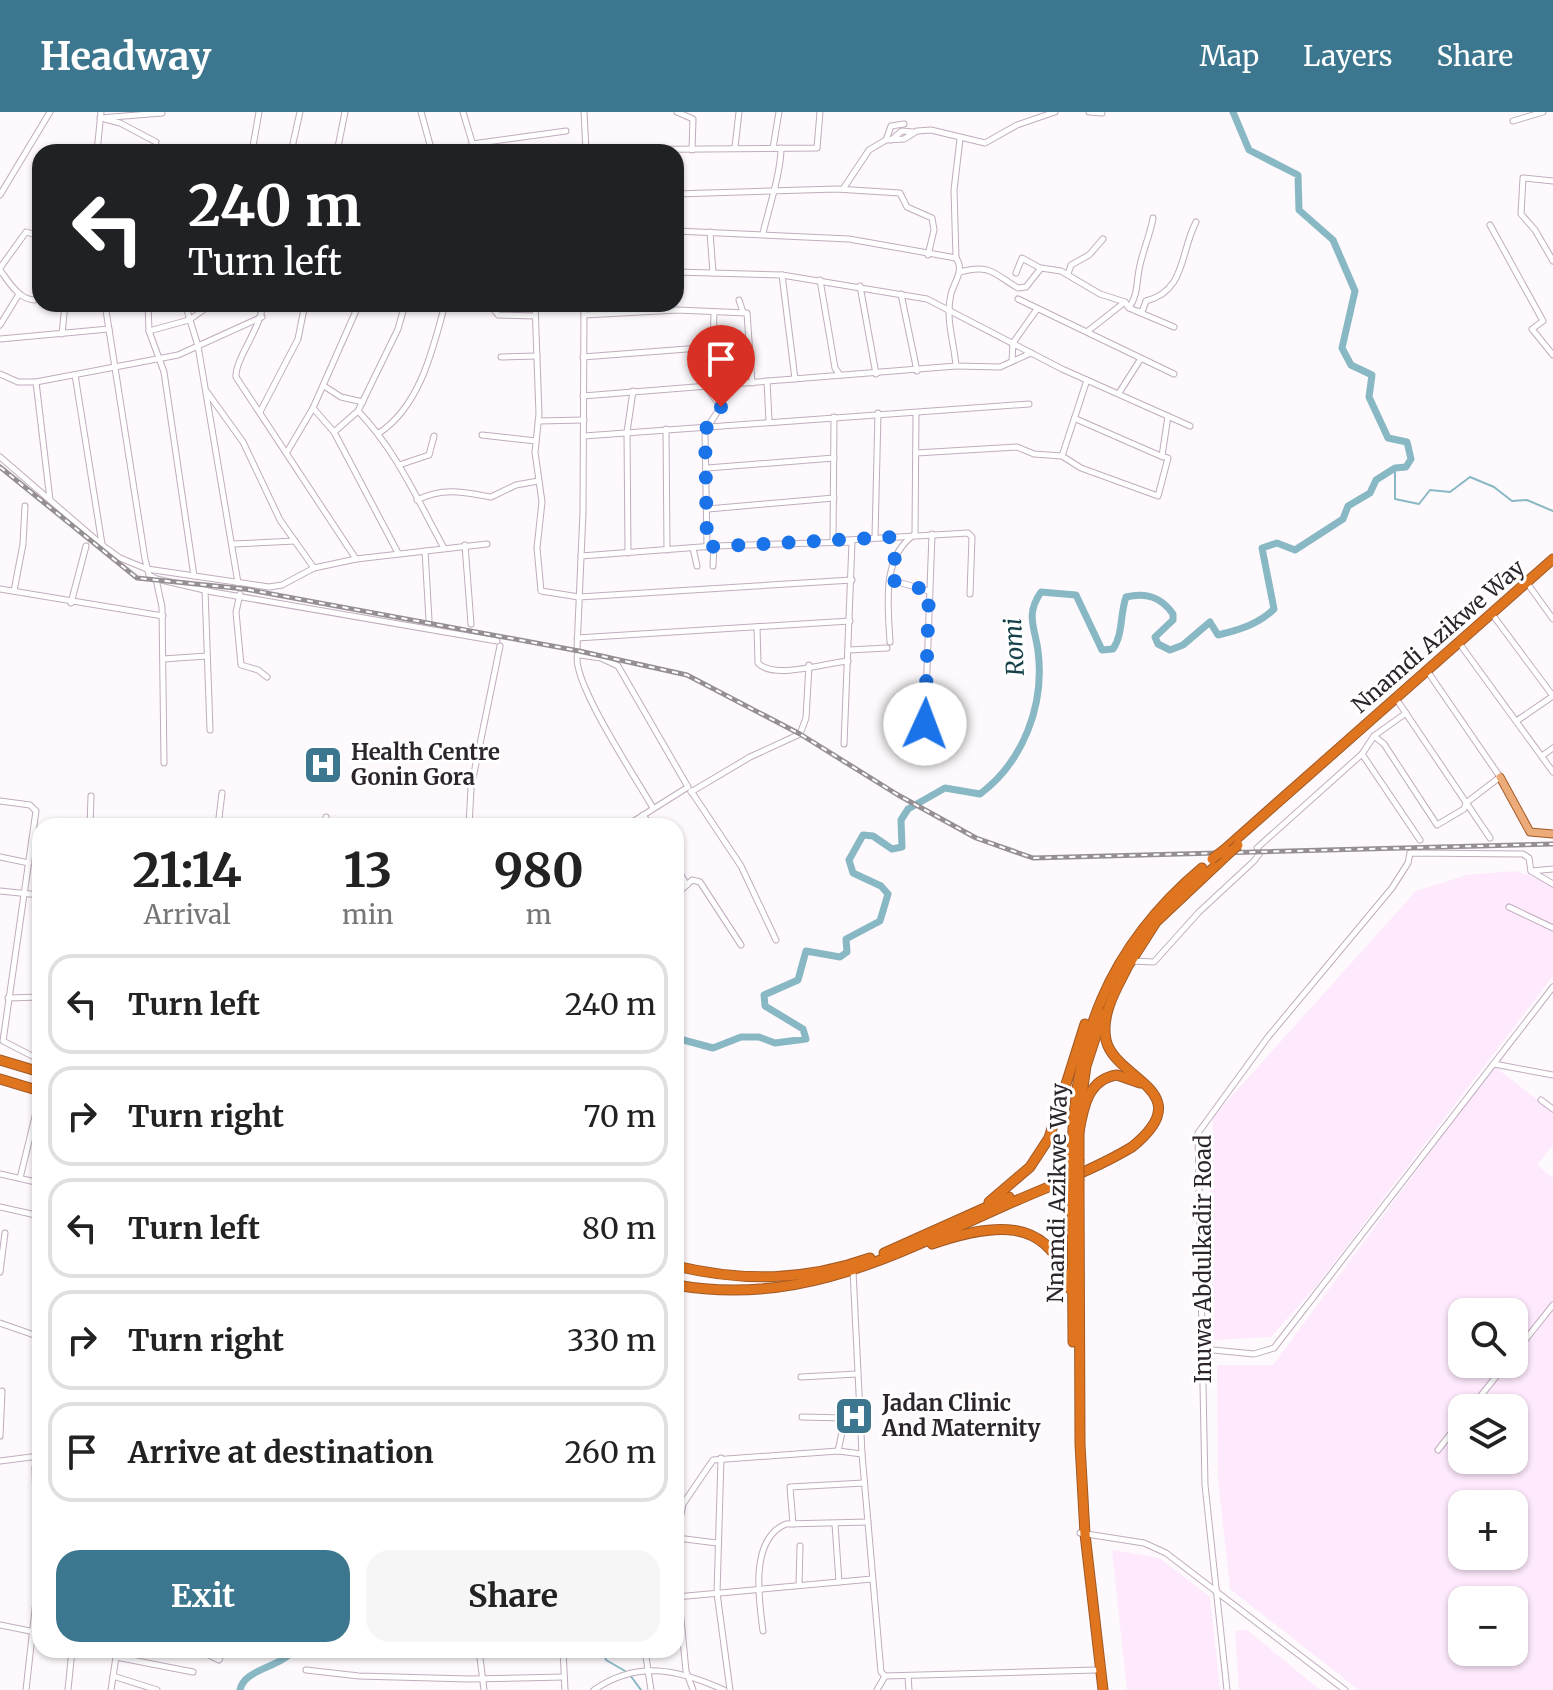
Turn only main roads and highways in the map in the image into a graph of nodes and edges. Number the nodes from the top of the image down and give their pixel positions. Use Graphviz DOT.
graph roads {
  1 [pos="1553,559"];
  2 [pos="1553,566"];
  3 [pos="1402,697"];
  4 [pos="1500,777"];
  5 [pos="1553,834"];
  6 [pos="1225,852"];
  7 [pos="1128,965"];
  8 [pos="1111,977"];
  9 [pos="0,1060"];
  10 [pos="32,1070"];
  11 [pos="0,1079"];
  12 [pos="32,1091"];
  13 [pos="1079,1132"];
  14 [pos="1075,1160"];
  15 [pos="1076,1181"];
  16 [pos="987,1205"];
  17 [pos="902,1252"];
  18 [pos="684,1268"];
  19 [pos="684,1286"];
  20 [pos="1072,1304"];
  21 [pos="1082,1533"];
  22 [pos="1100,1690"];
  1 -- 3 [label="highway, Nnamdi Azikwe Way"];
  2 -- 3 [label="highway, Nnamdi Azikwe Way"];
  3 -- 6 [label="highway, Nnamdi Azikwe Way"];
  3 -- 6 [label="highway, Nnamdi Azikwe Way, bridge"];
  4 -- 5 [label="main road"];
  6 -- 7 [label="highway, Nnamdi Azikwe Way"];
  6 -- 8 [label="highway, Nnamdi Azikwe Way, bridge"];
  7 -- 13 [label="highway, Nnamdi Azikwe Way"];
  7 -- 17 [label="highway"];
  8 -- 14 [label="highway, Nnamdi Azikwe Way"];
  8 -- 16 [label="highway"];
  9 -- 10 [label="highway"];
  11 -- 12 [label="highway"];
  13 -- 14 [label="highway, Nnamdi Azikwe Way"];
  13 -- 16 [label="highway"];
  14 -- 15 [label="highway, Nnamdi Azikwe Way, bridge"];
  15 -- 20 [label="highway, Nnamdi Azikwe Way"];
  15 -- 21 [label="highway, Nnamdi Azikwe Way"];
  16 -- 18 [label="highway"];
  17 -- 19 [label="highway"];
  17 -- 20 [label="highway"];
  20 -- 21 [label="highway, Nnamdi Azikwe Way"];
  21 -- 22 [label="highway, Nnamdi Azikwe Way"];
  21 -- 22 [label="highway, Nnamdi Azikwe Way"];
}
